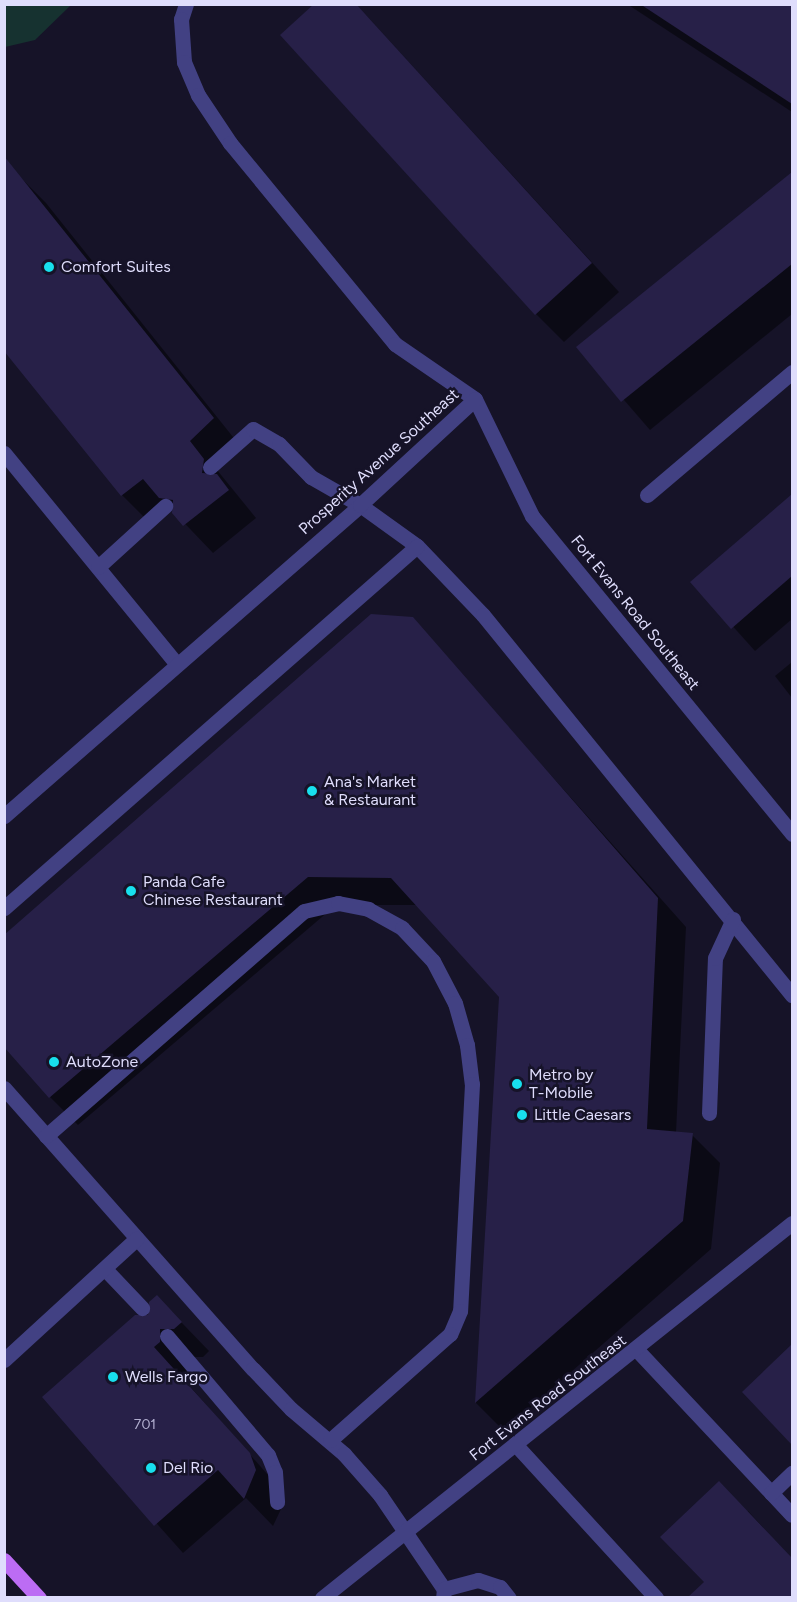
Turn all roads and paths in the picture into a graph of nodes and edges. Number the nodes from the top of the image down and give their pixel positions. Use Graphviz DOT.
graph roads {
  1 [pos="186,4"];
  2 [pos="792,372"];
  3 [pos="475,399"];
  4 [pos="4,453"];
  5 [pos="210,467"];
  6 [pos="647,495"];
  7 [pos="360,505"];
  8 [pos="165,506"];
  9 [pos="417,546"];
  10 [pos="98,567"];
  11 [pos="177,664"];
  12 [pos="4,816"];
  13 [pos="792,834"];
  14 [pos="4,909"];
  15 [pos="733,919"];
  16 [pos="792,995"];
  17 [pos="4,1088"];
  18 [pos="709,1113"];
  19 [pos="46,1136"];
  20 [pos="792,1223"];
  21 [pos="137,1238"];
  22 [pos="105,1269"];
  23 [pos="142,1308"];
  24 [pos="167,1336"];
  25 [pos="637,1350"];
  26 [pos="4,1360"];
  27 [pos="330,1440"];
  28 [pos="515,1444"];
  29 [pos="792,1473"];
  30 [pos="771,1492"];
  31 [pos="277,1502"];
  32 [pos="792,1515"];
  33 [pos="407,1532"];
  34 [pos="4,1560"];
  35 [pos="443,1593"];
  36 [pos="39,1598"];
  37 [pos="322,1598"];
  38 [pos="509,1598"];
  39 [pos="656,1598"];
  1 -- 3 [label="street, Prosperity Avenue Southeast"];
  2 -- 6 [label="street"];
  3 -- 7 [label="street, Prosperity Avenue Southeast"];
  3 -- 13 [label="street, Fort Evans Road Southeast"];
  4 -- 10 [label="street"];
  5 -- 7 [label="street"];
  7 -- 9 [label="street"];
  7 -- 11 [label="street, Prosperity Avenue Southeast"];
  8 -- 10 [label="street"];
  9 -- 14 [label="street"];
  9 -- 15 [label="street"];
  10 -- 11 [label="street"];
  11 -- 12 [label="street, Prosperity Avenue Southeast"];
  15 -- 16 [label="street"];
  15 -- 18 [label="street"];
  17 -- 19 [label="street"];
  19 -- 21 [label="street"];
  19 -- 27 [label="street"];
  20 -- 25 [label="street, Fort Evans Road Southeast"];
  21 -- 22 [label="street"];
  21 -- 27 [label="street"];
  22 -- 23 [label="street"];
  22 -- 26 [label="street"];
  24 -- 31 [label="street"];
  25 -- 28 [label="street, Fort Evans Road Southeast"];
  25 -- 30 [label="street"];
  27 -- 33 [label="street"];
  28 -- 33 [label="street, Fort Evans Road Southeast"];
  28 -- 39 [label="street"];
  29 -- 30 [label="street"];
  30 -- 32 [label="street"];
  33 -- 35 [label="street"];
  33 -- 37 [label="street, Fort Evans Road Southeast"];
  34 -- 36 [label="main road"];
  35 -- 38 [label="street"];
}
